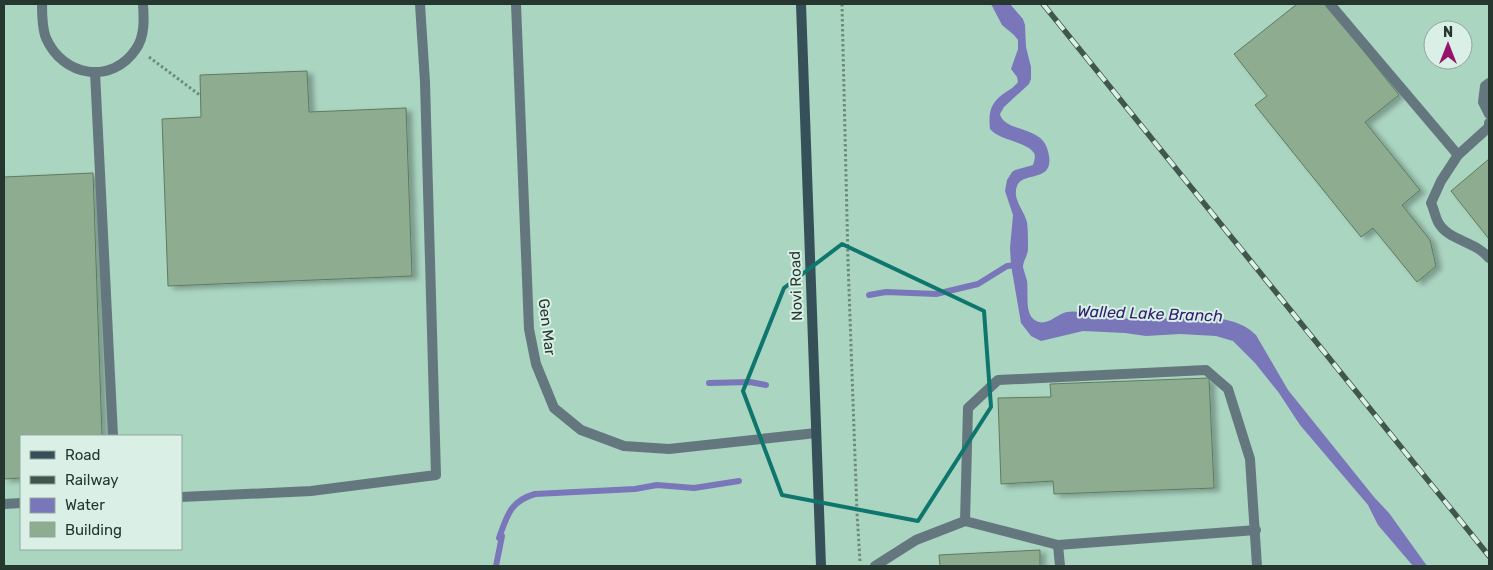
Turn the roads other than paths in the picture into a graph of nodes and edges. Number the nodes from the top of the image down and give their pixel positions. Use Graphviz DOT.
graph roads {
  1 [pos="42,4"];
  2 [pos="143,4"];
  3 [pos="420,4"];
  4 [pos="516,4"];
  5 [pos="801,4"];
  6 [pos="1330,4"];
  7 [pos="96,72"];
  8 [pos="1489,83"];
  9 [pos="1489,114"];
  10 [pos="1489,123"];
  11 [pos="1458,155"];
  12 [pos="1489,258"];
  13 [pos="816,433"];
  14 [pos="113,435"];
  15 [pos="182,497"];
  16 [pos="20,503"];
  17 [pos="4,504"];
  18 [pos="965,521"];
  19 [pos="1256,530"];
  20 [pos="1058,545"];
  21 [pos="821,566"];
  22 [pos="875,566"];
  23 [pos="1060,566"];
  24 [pos="1257,566"];
  1 -- 7 [label="street"];
  2 -- 7 [label="street"];
  3 -- 15 [label="street"];
  4 -- 13 [label="street, Gen Mar"];
  5 -- 13 [label="main road, Novi Road"];
  6 -- 11 [label="street"];
  7 -- 14 [label="street"];
  8 -- 9 [label="street"];
  10 -- 11 [label="street"];
  11 -- 12 [label="street"];
  13 -- 21 [label="main road, Novi Road"];
  16 -- 17 [label="street"];
  18 -- 19 [label="street"];
  18 -- 20 [label="street"];
  18 -- 22 [label="street"];
  19 -- 20 [label="street"];
  19 -- 24 [label="street"];
  20 -- 23 [label="street"];
}
